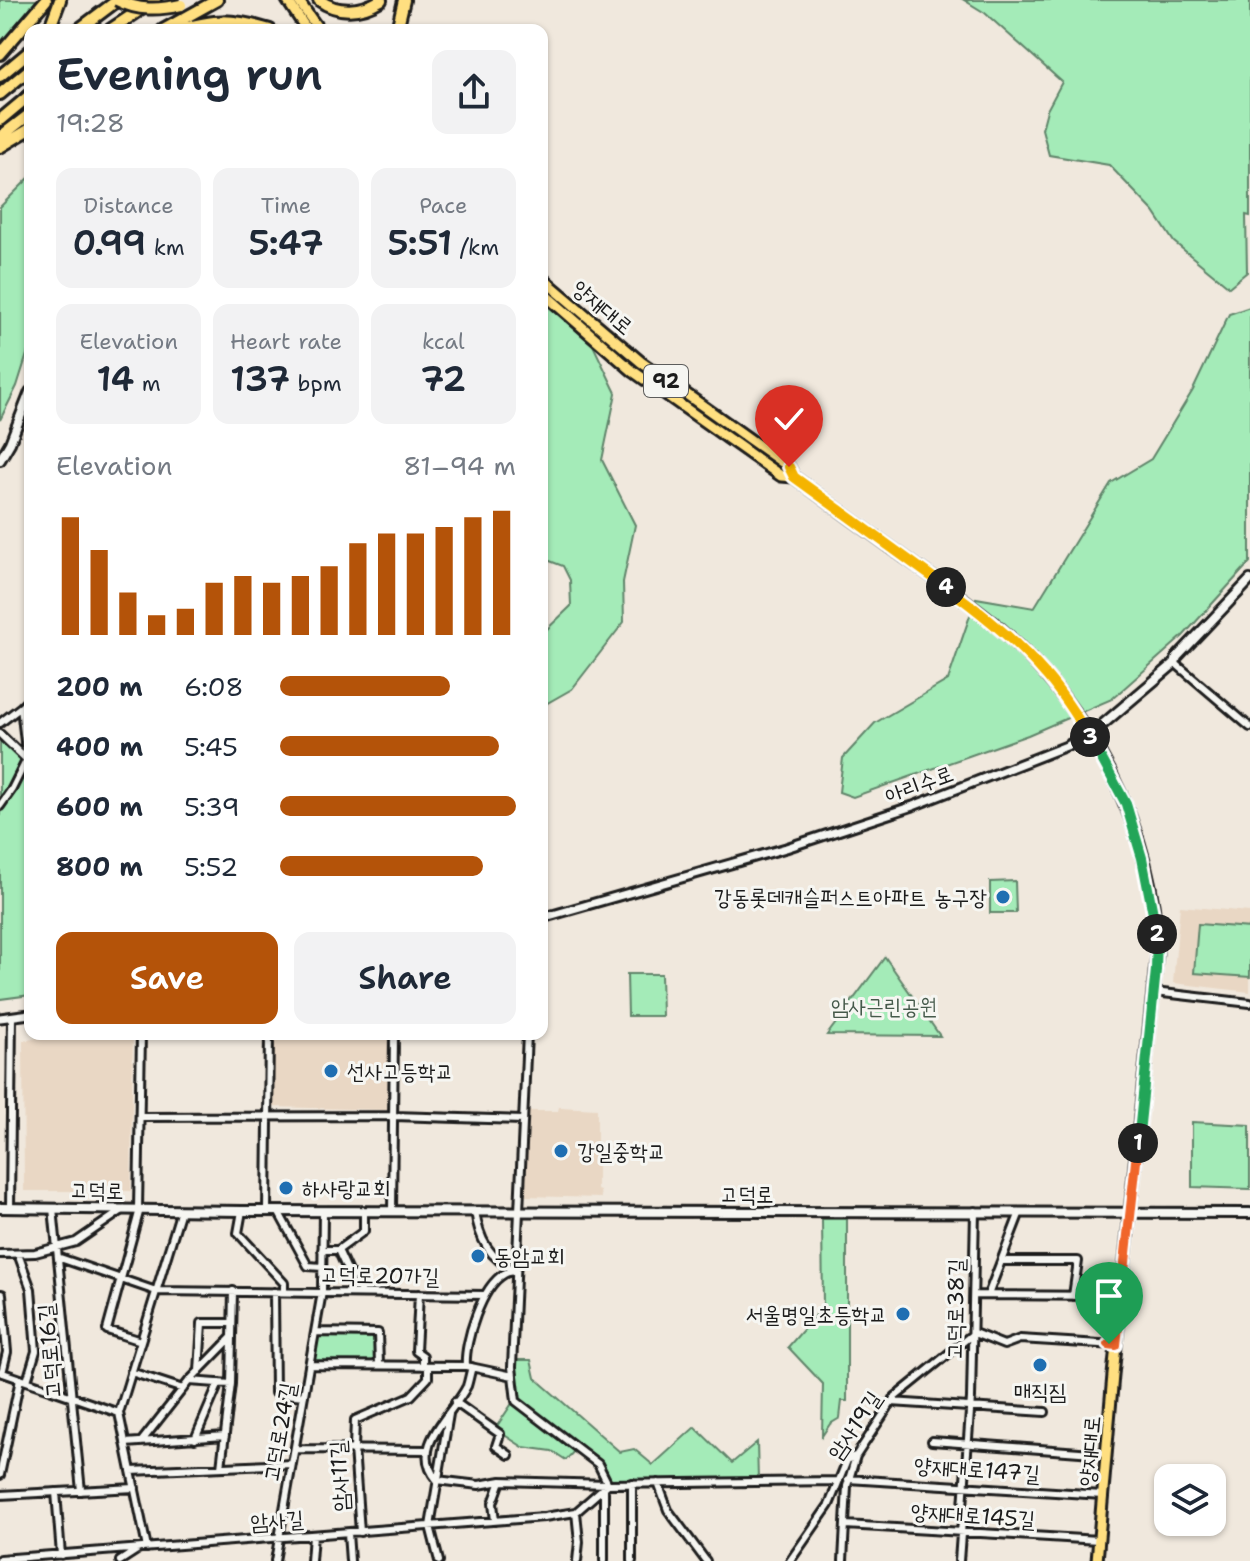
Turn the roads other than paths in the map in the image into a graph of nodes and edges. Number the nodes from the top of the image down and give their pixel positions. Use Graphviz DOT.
graph roads {
  1 [pos="46,0"];
  2 [pos="60,0"];
  3 [pos="117,0"];
  4 [pos="155,0"];
  5 [pos="217,0"];
  6 [pos="287,0"];
  7 [pos="298,0"];
  8 [pos="381,0"];
  9 [pos="404,0"];
  10 [pos="185,2"];
  11 [pos="323,3"];
  12 [pos="26,24"];
  13 [pos="51,24"];
  14 [pos="86,24"];
  15 [pos="119,24"];
  16 [pos="174,24"];
  17 [pos="198,24"];
  18 [pos="249,24"];
  19 [pos="308,24"];
  20 [pos="309,24"];
  21 [pos="398,24"];
  22 [pos="24,26"];
  23 [pos="0,54"];
  24 [pos="24,56"];
  25 [pos="24,74"];
  26 [pos="0,76"];
  27 [pos="0,94"];
  28 [pos="24,100"];
  29 [pos="24,119"];
  30 [pos="0,120"];
  31 [pos="24,133"];
  32 [pos="0,137"];
  33 [pos="0,147"];
  34 [pos="548,283"];
  35 [pos="548,297"];
  36 [pos="24,407"];
  37 [pos="0,460"];
  38 [pos="794,477"];
  39 [pos="1250,580"];
  40 [pos="1175,663"];
  41 [pos="24,704"];
  42 [pos="21,707"];
  43 [pos="0,723"];
  44 [pos="1250,727"];
  45 [pos="24,730"];
  46 [pos="0,734"];
  47 [pos="1089,736"];
  48 [pos="1069,745"];
  49 [pos="24,757"];
  50 [pos="24,768"];
  51 [pos="0,806"];
  52 [pos="548,916"];
  53 [pos="1154,992"];
  54 [pos="1250,1003"];
  55 [pos="24,1015"];
  56 [pos="12,1016"];
  57 [pos="0,1018"];
  58 [pos="141,1040"];
  59 [pos="269,1040"];
  60 [pos="394,1040"];
  61 [pos="527,1040"];
  62 [pos="268,1115"];
  63 [pos="394,1116"];
  64 [pos="0,1117"];
  65 [pos="140,1117"];
  66 [pos="11,1118"];
  67 [pos="523,1120"];
  68 [pos="0,1208"];
  69 [pos="10,1208"];
  70 [pos="53,1208"];
  71 [pos="125,1208"];
  72 [pos="139,1209"];
  73 [pos="181,1210"];
  74 [pos="242,1211"];
  75 [pos="267,1211"];
  76 [pos="278,1211"];
  77 [pos="323,1211"];
  78 [pos="364,1211"];
  79 [pos="392,1211"];
  80 [pos="475,1211"];
  81 [pos="519,1211"];
  82 [pos="975,1211"];
  83 [pos="1020,1212"];
  84 [pos="1250,1213"];
  85 [pos="1130,1214"];
  86 [pos="59,1248"];
  87 [pos="322,1250"];
  88 [pos="338,1250"];
  89 [pos="0,1254"];
  90 [pos="18,1254"];
  91 [pos="60,1258"];
  92 [pos="1001,1261"];
  93 [pos="322,1267"];
  94 [pos="516,1271"];
  95 [pos="122,1279"];
  96 [pos="156,1291"];
  97 [pos="233,1291"];
  98 [pos="274,1292"];
  99 [pos="284,1292"];
  100 [pos="322,1292"];
  101 [pos="360,1293"];
  102 [pos="0,1294"];
  103 [pos="419,1294"];
  104 [pos="485,1295"];
  105 [pos="974,1295"];
  106 [pos="988,1295"];
  107 [pos="1073,1296"];
  108 [pos="1122,1296"];
  109 [pos="232,1323"];
  110 [pos="315,1332"];
  111 [pos="974,1333"];
  112 [pos="232,1337"];
  113 [pos="141,1341"];
  114 [pos="1116,1345"];
  115 [pos="309,1365"];
  116 [pos="379,1365"];
  117 [pos="426,1366"];
  118 [pos="469,1367"];
  119 [pos="199,1371"];
  120 [pos="1,1372"];
  121 [pos="131,1372"];
  122 [pos="513,1376"];
  123 [pos="23,1380"];
  124 [pos="189,1381"];
  125 [pos="219,1383"];
  126 [pos="231,1384"];
  127 [pos="183,1389"];
  128 [pos="70,1396"];
  129 [pos="304,1396"];
  130 [pos="455,1402"];
  131 [pos="891,1402"];
  132 [pos="971,1407"];
  133 [pos="449,1410"];
  134 [pos="1045,1412"];
  135 [pos="119,1413"];
  136 [pos="225,1436"];
  137 [pos="195,1439"];
  138 [pos="932,1441"];
  139 [pos="141,1442"];
  140 [pos="125,1443"];
  141 [pos="968,1444"];
  142 [pos="354,1448"];
  143 [pos="295,1449"];
  144 [pos="428,1450"];
  145 [pos="1106,1454"];
  146 [pos="509,1455"];
  147 [pos="856,1456"];
  148 [pos="292,1464"];
  149 [pos="221,1467"];
  150 [pos="131,1471"];
  151 [pos="0,1475"];
  152 [pos="848,1479"];
  153 [pos="437,1480"];
  154 [pos="501,1481"];
  155 [pos="838,1481"];
  156 [pos="632,1483"];
  157 [pos="658,1483"];
  158 [pos="606,1485"];
  159 [pos="965,1487"];
  160 [pos="135,1488"];
  161 [pos="81,1491"];
  162 [pos="56,1492"];
  163 [pos="0,1495"];
  164 [pos="1103,1495"];
  165 [pos="576,1512"];
  166 [pos="495,1521"];
  167 [pos="845,1525"];
  168 [pos="430,1526"];
  169 [pos="360,1532"];
  170 [pos="348,1533"];
  171 [pos="962,1533"];
  172 [pos="313,1535"];
  173 [pos="280,1538"];
  174 [pos="1099,1540"];
  175 [pos="143,1548"];
  176 [pos="61,1555"];
  177 [pos="0,1559"];
  178 [pos="120,1561"];
  179 [pos="275,1561"];
  180 [pos="311,1561"];
  181 [pos="350,1561"];
  182 [pos="439,1561"];
  183 [pos="577,1561"];
  184 [pos="604,1561"];
  185 [pos="632,1561"];
  186 [pos="706,1561"];
  187 [pos="790,1561"];
  188 [pos="843,1561"];
  189 [pos="959,1561"];
  190 [pos="1097,1561"];
  1 -- 12 [label="highway"];
  2 -- 13 [label="highway"];
  3 -- 10 [label="highway, bridge"];
  3 -- 14 [label="highway"];
  4 -- 15 [label="highway"];
  5 -- 16 [label="highway"];
  6 -- 19 [label="main road"];
  7 -- 20 [label="main road"];
  8 -- 11 [label="highway"];
  9 -- 21 [label="highway"];
  17 -- 18 [label="highway"];
  22 -- 23 [label="highway"];
  24 -- 26 [label="highway"];
  25 -- 27 [label="highway"];
  28 -- 30 [label="highway"];
  29 -- 32 [label="highway"];
  31 -- 33 [label="highway"];
  34 -- 38 [label="main road, 양재대로 / 92"];
  35 -- 38 [label="main road, 양재대로 / 92"];
  36 -- 37 [label="main road"];
  38 -- 47 [label="main road, 양재대로 / 92"];
  39 -- 40 [label="main road, 아리수로"];
  40 -- 44 [label="street"];
  40 -- 47 [label="main road, 아리수로"];
  41 -- 42 [label="street"];
  42 -- 43 [label="street"];
  42 -- 45 [label="street"];
  46 -- 49 [label="street"];
  47 -- 48 [label="main road, 아리수로"];
  47 -- 53 [label="main road, 양재대로 / 92"];
  48 -- 52 [label="street, 아리수로"];
  50 -- 51 [label="street"];
  53 -- 54 [label="street"];
  53 -- 85 [label="main road, 양재대로 / 92"];
  55 -- 56 [label="street"];
  56 -- 57 [label="street"];
  56 -- 66 [label="street"];
  58 -- 65 [label="street"];
  59 -- 62 [label="street"];
  60 -- 63 [label="street"];
  61 -- 67 [label="street"];
  62 -- 63 [label="street"];
  62 -- 65 [label="street"];
  62 -- 75 [label="street"];
  63 -- 67 [label="street"];
  63 -- 79 [label="street"];
  64 -- 66 [label="street"];
  65 -- 72 [label="street"];
  66 -- 69 [label="street"];
  67 -- 81 [label="street"];
  68 -- 69 [label="main road, 고덕로"];
  69 -- 70 [label="main road, 고덕로"];
  70 -- 71 [label="main road, 고덕로"];
  70 -- 86 [label="street, 고덕로16길"];
  71 -- 72 [label="main road, 고덕로"];
  71 -- 86 [label="street"];
  72 -- 73 [label="main road, 고덕로"];
  72 -- 95 [label="street"];
  73 -- 74 [label="main road, 고덕로"];
  73 -- 96 [label="street"];
  74 -- 75 [label="main road, 고덕로"];
  74 -- 99 [label="street"];
  75 -- 76 [label="main road, 고덕로"];
  76 -- 77 [label="main road, 고덕로"];
  76 -- 93 [label="street"];
  77 -- 78 [label="main road, 고덕로"];
  77 -- 87 [label="street, 고덕로24길"];
  78 -- 79 [label="main road, 고덕로"];
  78 -- 88 [label="street"];
  79 -- 80 [label="main road, 고덕로"];
  80 -- 81 [label="main road, 고덕로"];
  80 -- 94 [label="street"];
  81 -- 82 [label="main road, 고덕로"];
  81 -- 94 [label="street"];
  82 -- 83 [label="main road, 고덕로"];
  82 -- 105 [label="street, 고덕로38길"];
  83 -- 85 [label="main road, 고덕로"];
  83 -- 92 [label="street"];
  84 -- 85 [label="main road, 고덕로"];
  85 -- 108 [label="main road, 양재대로 / 92"];
  86 -- 90 [label="street"];
  86 -- 91 [label="street, 고덕로16길"];
  87 -- 88 [label="street"];
  87 -- 93 [label="street, 고덕로24길"];
  88 -- 101 [label="street"];
  89 -- 90 [label="street"];
  90 -- 123 [label="street"];
  91 -- 95 [label="street, 고덕로20가길"];
  91 -- 128 [label="street, 고덕로16길"];
  92 -- 106 [label="street"];
  92 -- 107 [label="street"];
  93 -- 100 [label="street, 고덕로24길"];
  94 -- 104 [label="street"];
  94 -- 122 [label="street"];
  95 -- 96 [label="street, 고덕로20가길"];
  95 -- 113 [label="street"];
  96 -- 97 [label="street, 고덕로20가길"];
  96 -- 113 [label="street"];
  97 -- 98 [label="street, 고덕로20가길"];
  97 -- 109 [label="street"];
  98 -- 99 [label="street, 고덕로20가길"];
  98 -- 129 [label="street"];
  99 -- 100 [label="street, 고덕로20가길"];
  100 -- 101 [label="street, 고덕로20가길"];
  100 -- 110 [label="street, 고덕로24길"];
  101 -- 103 [label="street, 고덕로20가길"];
  102 -- 120 [label="street"];
  103 -- 104 [label="street, 고덕로20가길"];
  103 -- 117 [label="street"];
  104 -- 118 [label="street"];
  105 -- 106 [label="street"];
  105 -- 111 [label="street, 고덕로38길"];
  106 -- 107 [label="street"];
  107 -- 108 [label="street"];
  108 -- 114 [label="main road, 양재대로 / 92"];
  109 -- 112 [label="street"];
  109 -- 119 [label="street"];
  110 -- 115 [label="street, 고덕로24길"];
  110 -- 116 [label="street"];
  111 -- 114 [label="street"];
  111 -- 131 [label="street, 암사19길"];
  111 -- 132 [label="street, 고덕로38길"];
  112 -- 119 [label="street"];
  112 -- 126 [label="street"];
  113 -- 121 [label="street"];
  114 -- 145 [label="main road, 양재대로 / 92"];
  115 -- 116 [label="street"];
  115 -- 129 [label="street, 고덕로24길"];
  116 -- 117 [label="street"];
  117 -- 118 [label="street"];
  117 -- 142 [label="street, 암사11길"];
  118 -- 122 [label="street"];
  118 -- 130 [label="street"];
  119 -- 124 [label="street"];
  120 -- 123 [label="street"];
  121 -- 127 [label="street"];
  121 -- 135 [label="street"];
  122 -- 158 [label="street"];
  123 -- 128 [label="street"];
  123 -- 151 [label="street"];
  124 -- 125 [label="street"];
  124 -- 127 [label="street"];
  125 -- 126 [label="street"];
  125 -- 137 [label="street"];
  126 -- 136 [label="street"];
  127 -- 139 [label="street"];
  128 -- 135 [label="street"];
  128 -- 161 [label="street, 고덕로16길"];
  129 -- 143 [label="street, 고덕로24길"];
  130 -- 133 [label="street"];
  130 -- 146 [label="street"];
  131 -- 132 [label="street"];
  131 -- 147 [label="street, 암사19길"];
  132 -- 134 [label="street"];
  132 -- 141 [label="street, 고덕로38길"];
  133 -- 144 [label="street"];
  133 -- 153 [label="street"];
  135 -- 140 [label="street"];
  136 -- 137 [label="street"];
  136 -- 149 [label="street"];
  137 -- 139 [label="street"];
  138 -- 141 [label="street"];
  139 -- 140 [label="street"];
  140 -- 150 [label="street"];
  141 -- 145 [label="street"];
  141 -- 159 [label="street, 고덕로38길"];
  142 -- 143 [label="street"];
  142 -- 144 [label="street"];
  142 -- 169 [label="street, 암사11길"];
  143 -- 148 [label="street, 고덕로24길"];
  144 -- 153 [label="street"];
  145 -- 164 [label="main road, 양재대로 / 92"];
  147 -- 152 [label="street"];
  147 -- 155 [label="street, 암사19길"];
  148 -- 149 [label="street"];
  148 -- 173 [label="street, 고덕로24길"];
  149 -- 150 [label="street"];
  150 -- 160 [label="street"];
  152 -- 159 [label="street, 양재대로147길"];
  152 -- 167 [label="street"];
  153 -- 154 [label="street"];
  153 -- 168 [label="street"];
  154 -- 158 [label="street"];
  154 -- 166 [label="street"];
  155 -- 157 [label="street"];
  155 -- 187 [label="street, 암사19길"];
  156 -- 157 [label="street"];
  156 -- 158 [label="street"];
  156 -- 185 [label="street"];
  157 -- 186 [label="street"];
  158 -- 165 [label="street"];
  158 -- 184 [label="street"];
  159 -- 164 [label="street, 양재대로147길"];
  159 -- 171 [label="street, 고덕로38길"];
  160 -- 161 [label="street"];
  160 -- 175 [label="street"];
  161 -- 162 [label="street"];
  162 -- 163 [label="street"];
  162 -- 176 [label="street"];
  164 -- 174 [label="main road, 양재대로 / 92"];
  165 -- 166 [label="street, 암사길"];
  165 -- 183 [label="street"];
  166 -- 168 [label="street, 암사길"];
  167 -- 171 [label="street, 양재대로145길"];
  167 -- 188 [label="street"];
  168 -- 169 [label="street, 암사길"];
  168 -- 182 [label="street"];
  169 -- 170 [label="street, 암사길"];
  170 -- 172 [label="street, 암사길"];
  170 -- 181 [label="street"];
  171 -- 174 [label="street, 양재대로145길"];
  171 -- 189 [label="street, 고덕로38길"];
  172 -- 173 [label="street, 암사길"];
  172 -- 180 [label="street"];
  173 -- 175 [label="street, 암사길"];
  173 -- 179 [label="street, 고덕로24길"];
  174 -- 190 [label="main road, 양재대로 / 92"];
  175 -- 176 [label="street, 암사길"];
  175 -- 178 [label="street"];
  176 -- 177 [label="street, 암사길"];
}
